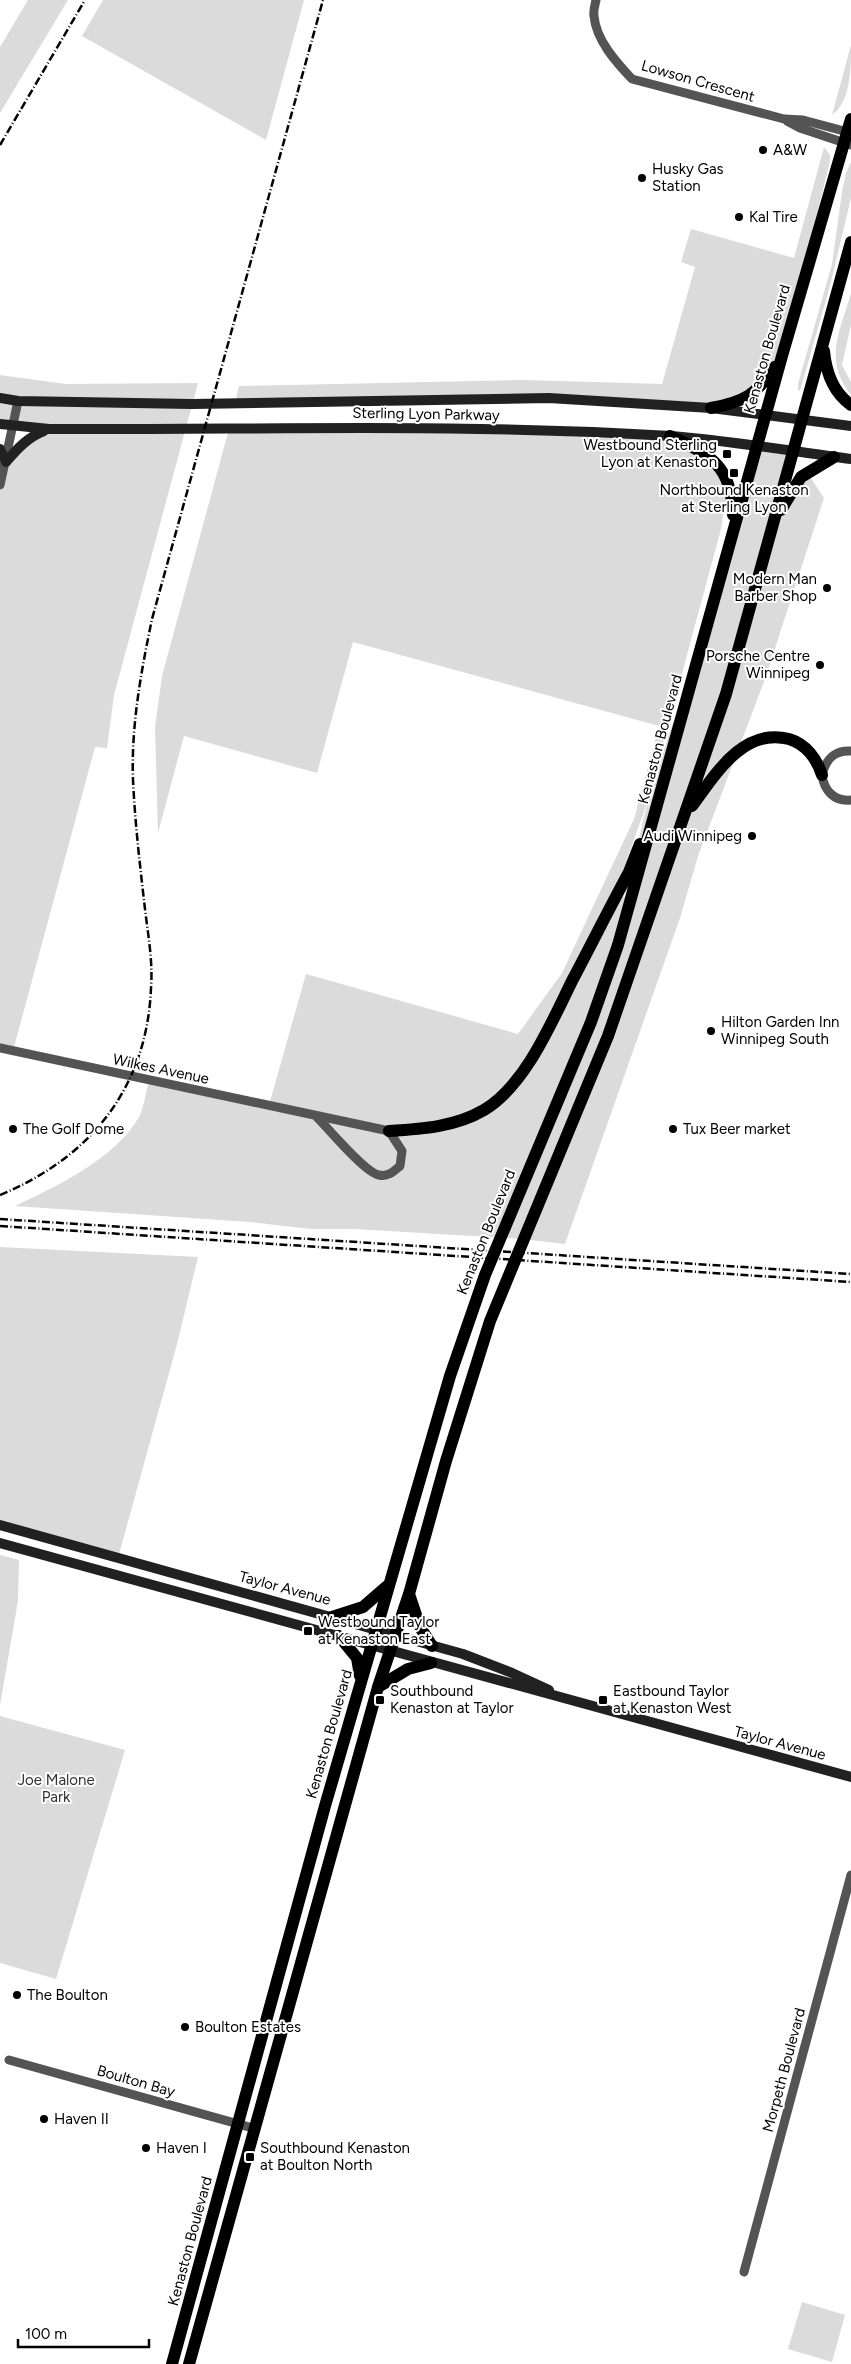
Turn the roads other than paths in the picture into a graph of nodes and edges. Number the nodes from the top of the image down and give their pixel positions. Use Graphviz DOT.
graph roads {
  1 [pos="596,0"];
  2 [pos="851,119"];
  3 [pos="848,138"];
  4 [pos="851,242"];
  5 [pos="823,346"];
  6 [pos="782,356"];
  7 [pos="0,398"];
  8 [pos="18,401"];
  9 [pos="851,405"];
  10 [pos="711,408"];
  11 [pos="765,415"];
  12 [pos="802,420"];
  13 [pos="0,424"];
  14 [pos="851,426"];
  15 [pos="14,427"];
  16 [pos="49,429"];
  17 [pos="670,436"];
  18 [pos="757,444"];
  19 [pos="0,449"];
  20 [pos="794,449"];
  21 [pos="834,457"];
  22 [pos="851,459"];
  23 [pos="6,462"];
  24 [pos="0,485"];
  25 [pos="773,525"];
  26 [pos="734,528"];
  27 [pos="851,743"];
  28 [pos="848,751"];
  29 [pos="822,775"];
  30 [pos="662,793"];
  31 [pos="851,800"];
  32 [pos="684,816"];
  33 [pos="0,1048"];
  34 [pos="316,1116"];
  35 [pos="389,1131"];
  36 [pos="0,1525"];
  37 [pos="0,1543"];
  38 [pos="388,1585"];
  39 [pos="409,1594"];
  40 [pos="332,1617"];
  41 [pos="376,1629"];
  42 [pos="395,1635"];
  43 [pos="338,1636"];
  44 [pos="371,1645"];
  45 [pos="432,1646"];
  46 [pos="390,1650"];
  47 [pos="431,1663"];
  48 [pos="360,1680"];
  49 [pos="378,1687"];
  50 [pos="585,1705"];
  51 [pos="851,1777"];
  52 [pos="851,1875"];
  53 [pos="9,2060"];
  54 [pos="239,2124"];
  55 [pos="256,2128"];
  56 [pos="744,2272"];
  57 [pos="172,2364"];
  58 [pos="190,2364"];
  1 -- 3 [label="street, Lowson Crescent"];
  2 -- 3 [label="main road, Kenaston Boulevard"];
  3 -- 6 [label="main road, Kenaston Boulevard"];
  4 -- 5 [label="main road"];
  5 -- 9 [label="main road"];
  5 -- 12 [label="main road"];
  6 -- 10 [label="main road"];
  6 -- 11 [label="main road, Kenaston Boulevard"];
  7 -- 8 [label="main road, Sterling Lyon Parkway"];
  8 -- 10 [label="main road, Sterling Lyon Parkway"];
  8 -- 15 [label="street"];
  10 -- 11 [label="main road, Sterling Lyon Parkway"];
  11 -- 12 [label="main road, Sterling Lyon Parkway"];
  11 -- 18 [label="main road, Kenaston Boulevard"];
  12 -- 14 [label="main road, Sterling Lyon Parkway"];
  12 -- 20 [label="main road"];
  13 -- 15 [label="main road, Sterling Lyon Parkway"];
  15 -- 16 [label="main road, Sterling Lyon Parkway"];
  15 -- 23 [label="street"];
  16 -- 17 [label="main road, Sterling Lyon Parkway"];
  16 -- 23 [label="main road"];
  17 -- 18 [label="main road, Sterling Lyon Parkway"];
  17 -- 26 [label="main road"];
  18 -- 20 [label="main road, Sterling Lyon Parkway"];
  18 -- 26 [label="main road, Kenaston Boulevard"];
  19 -- 23 [label="main road"];
  20 -- 21 [label="main road, Sterling Lyon Parkway"];
  20 -- 25 [label="main road"];
  21 -- 22 [label="main road, Sterling Lyon Parkway"];
  21 -- 25 [label="main road"];
  23 -- 24 [label="street"];
  25 -- 32 [label="main road"];
  26 -- 30 [label="main road, Kenaston Boulevard"];
  27 -- 28 [label="street"];
  28 -- 29 [label="street"];
  29 -- 31 [label="street"];
  29 -- 32 [label="main road"];
  30 -- 35 [label="main road"];
  30 -- 38 [label="main road, Kenaston Boulevard"];
  32 -- 39 [label="main road"];
  33 -- 34 [label="street, Wilkes Avenue"];
  34 -- 35 [label="street, Wilkes Avenue"];
  34 -- 35 [label="street"];
  36 -- 40 [label="main road, Taylor Avenue"];
  37 -- 43 [label="main road, Taylor Avenue"];
  38 -- 40 [label="main road"];
  38 -- 41 [label="main road, Kenaston Boulevard"];
  39 -- 42 [label="main road"];
  39 -- 45 [label="main road"];
  40 -- 41 [label="main road, Taylor Avenue"];
  41 -- 42 [label="main road, Taylor Avenue"];
  41 -- 44 [label="main road, Kenaston Boulevard"];
  42 -- 45 [label="main road, Taylor Avenue"];
  42 -- 46 [label="main road"];
  43 -- 44 [label="main road, Taylor Avenue"];
  43 -- 48 [label="main road"];
  44 -- 46 [label="main road, Taylor Avenue"];
  44 -- 48 [label="main road, Kenaston Boulevard"];
  45 -- 50 [label="main road, Taylor Avenue"];
  46 -- 47 [label="main road, Taylor Avenue"];
  46 -- 49 [label="main road"];
  47 -- 49 [label="main road"];
  47 -- 50 [label="main road, Taylor Avenue"];
  48 -- 54 [label="main road, Kenaston Boulevard"];
  49 -- 55 [label="main road"];
  50 -- 51 [label="main road, Taylor Avenue"];
  52 -- 56 [label="street, Morpeth Boulevard"];
  53 -- 54 [label="street, Boulton Bay"];
  54 -- 55 [label="street, Boulton Bay"];
  54 -- 57 [label="main road, Kenaston Boulevard"];
  55 -- 58 [label="main road"];
}
